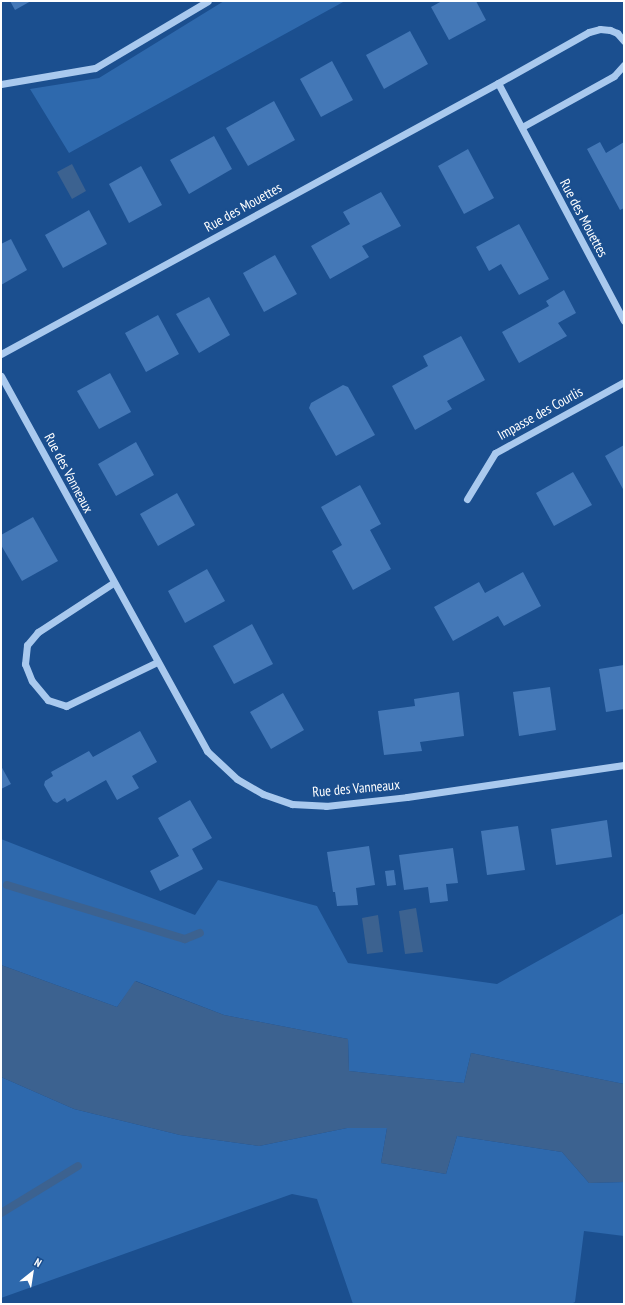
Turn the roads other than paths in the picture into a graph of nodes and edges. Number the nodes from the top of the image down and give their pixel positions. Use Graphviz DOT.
graph roads {
  1 [pos="208,1"];
  2 [pos="624,41"];
  3 [pos="624,65"];
  4 [pos="498,83"];
  5 [pos="1,84"];
  6 [pos="522,127"];
  7 [pos="624,321"];
  8 [pos="1,354"];
  9 [pos="1,376"];
  10 [pos="624,382"];
  11 [pos="467,499"];
  12 [pos="113,583"];
  13 [pos="157,662"];
  14 [pos="624,765"];
  1 -- 5 [label="street"];
  2 -- 4 [label="street, Rue des Mouettes"];
  3 -- 6 [label="street"];
  4 -- 6 [label="street, Rue des Mouettes"];
  4 -- 8 [label="street, Rue des Mouettes"];
  6 -- 7 [label="street, Rue des Mouettes"];
  9 -- 12 [label="street, Rue des Vanneaux"];
  10 -- 11 [label="street, Impasse des Courlis"];
  12 -- 13 [label="street, Rue des Vanneaux"];
  12 -- 13 [label="street"];
  13 -- 14 [label="street, Rue des Vanneaux"];
}
